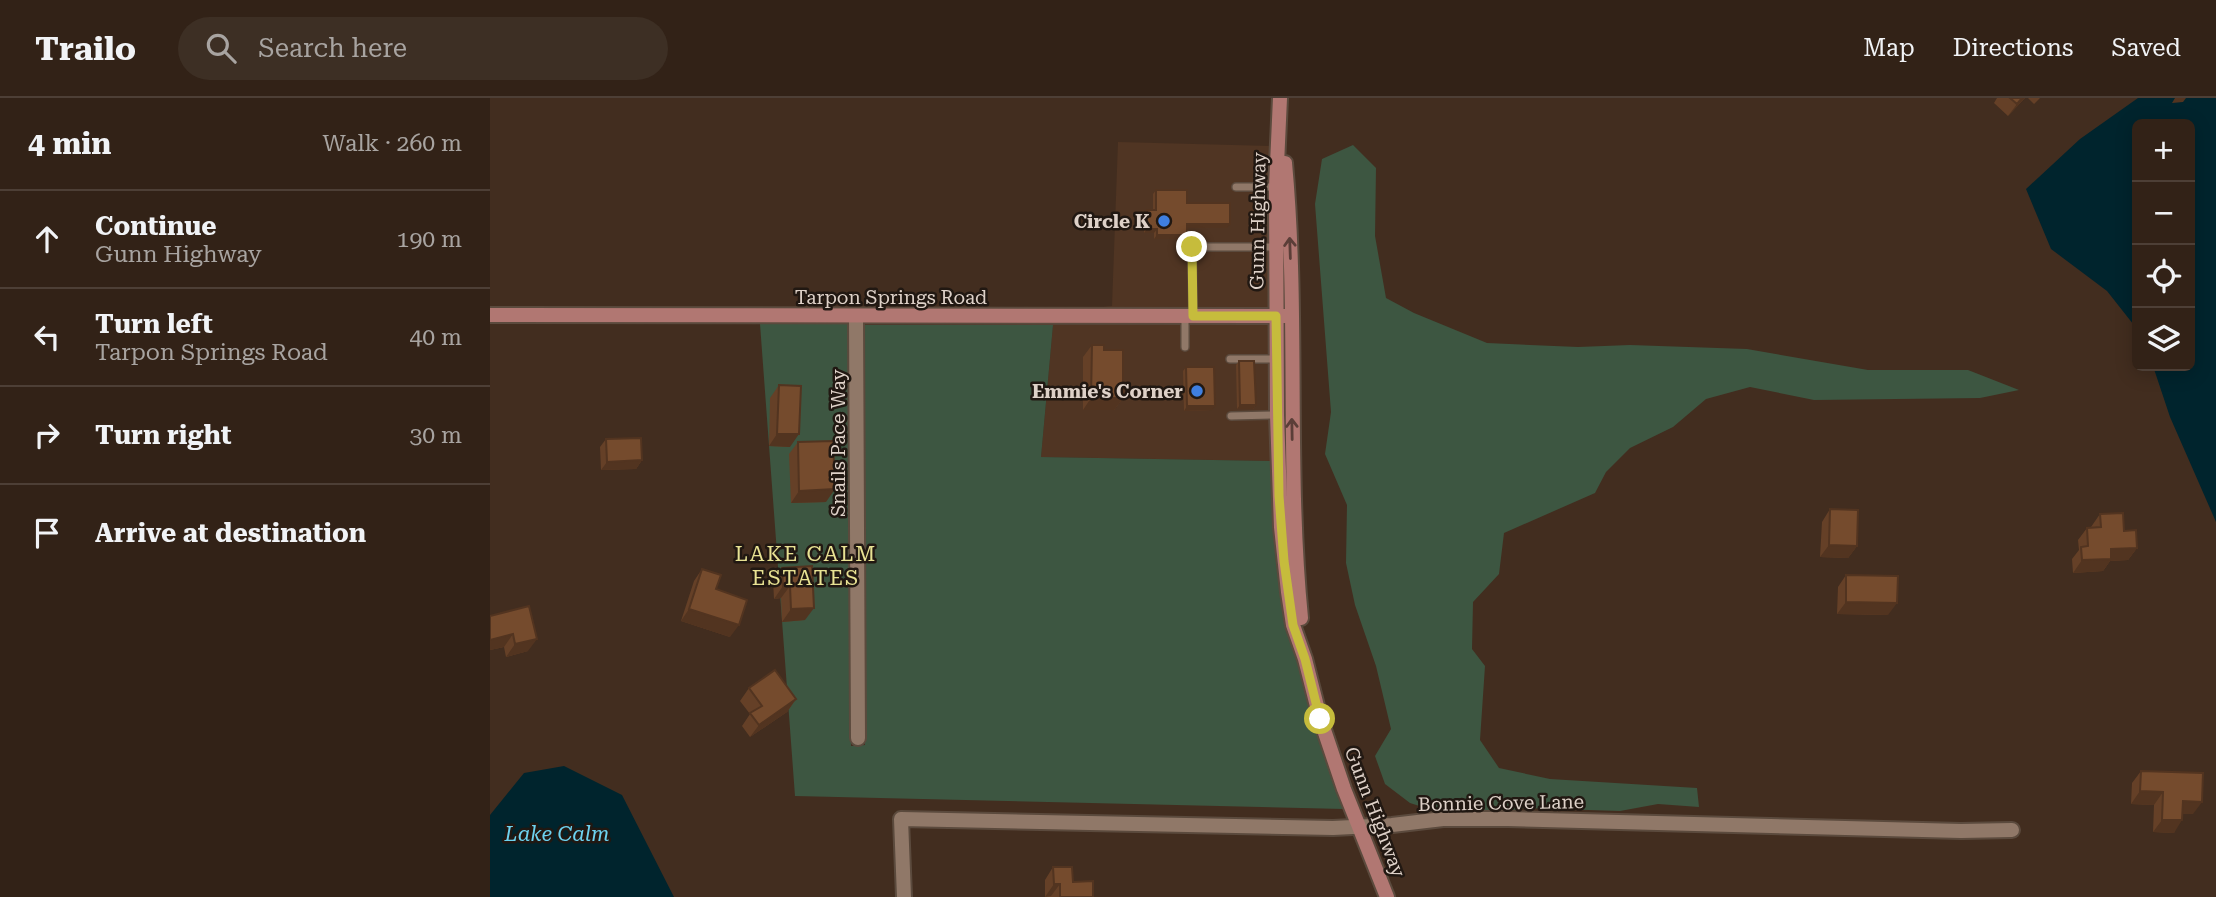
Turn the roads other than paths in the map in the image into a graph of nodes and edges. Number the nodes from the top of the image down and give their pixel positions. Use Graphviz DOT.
graph roads {
  1 [pos="1280,98"];
  2 [pos="1280,116"];
  3 [pos="1236,187"];
  4 [pos="1276,187"];
  5 [pos="1276,247"];
  6 [pos="490,315"];
  7 [pos="856,316"];
  8 [pos="1189,316"];
  9 [pos="1284,316"];
  10 [pos="1185,347"];
  11 [pos="1230,359"];
  12 [pos="1277,359"];
  13 [pos="1277,415"];
  14 [pos="1231,416"];
  15 [pos="1305,659"];
  16 [pos="858,738"];
  17 [pos="1359,827"];
  18 [pos="2012,830"];
  19 [pos="904,897"];
  20 [pos="1387,897"];
  1 -- 2 [label="main road, Gunn Highway"];
  2 -- 4 [label="main road, Gunn Highway"];
  9 -- 2 [label="main road, Gunn Highway, one-way"];
  3 -- 4 [label="lane"];
  4 -- 5 [label="main road, Gunn Highway"];
  5 -- 8 [label="lane"];
  5 -- 9 [label="main road, Gunn Highway"];
  6 -- 7 [label="main road, Tarpon Springs Road"];
  7 -- 8 [label="main road, Tarpon Springs Road"];
  7 -- 16 [label="street, Snails Pace Way"];
  8 -- 9 [label="main road, Tarpon Springs Road"];
  8 -- 10 [label="lane"];
  9 -- 12 [label="main road, Gunn Highway"];
  15 -- 9 [label="main road, Gunn Highway, one-way"];
  11 -- 12 [label="lane"];
  12 -- 13 [label="main road, Gunn Highway"];
  13 -- 14 [label="lane"];
  13 -- 15 [label="main road, Gunn Highway"];
  15 -- 17 [label="main road, Gunn Highway"];
  17 -- 18 [label="street, Bonnie Cove Lane"];
  17 -- 19 [label="street, Bonnie Cove Lane"];
  17 -- 20 [label="main road, Gunn Highway"];
}
